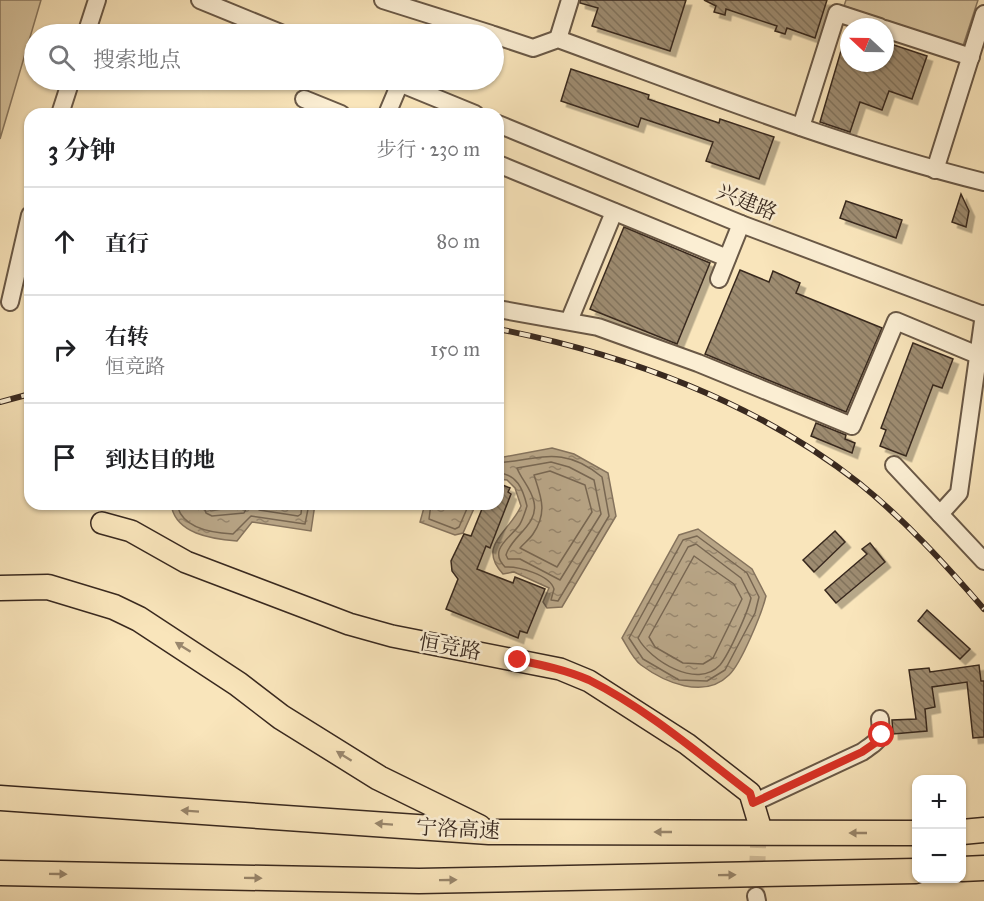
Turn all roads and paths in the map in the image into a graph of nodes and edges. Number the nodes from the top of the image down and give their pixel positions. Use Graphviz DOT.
graph roads {
  1 [pos="97,0"];
  2 [pos="200,0"];
  3 [pos="383,0"];
  4 [pos="570,0"];
  5 [pos="984,14"];
  6 [pos="852,18"];
  7 [pos="89,24"];
  8 [pos="259,24"];
  9 [pos="458,24"];
  10 [pos="894,31"];
  11 [pos="504,39"];
  12 [pos="558,39"];
  13 [pos="971,57"];
  14 [pos="68,90"];
  15 [pos="394,90"];
  16 [pos="418,90"];
  17 [pos="304,99"];
  18 [pos="62,108"];
  19 [pos="326,108"];
  20 [pos="389,108"];
  21 [pos="461,108"];
  22 [pos="504,126"];
  23 [pos="801,127"];
  24 [pos="504,166"];
  25 [pos="935,170"];
  26 [pos="984,182"];
  27 [pos="614,212"];
  28 [pos="741,224"];
  29 [pos="24,241"];
  30 [pos="727,258"];
  31 [pos="719,279"];
  32 [pos="10,302"];
  33 [pos="504,310"];
  34 [pos="984,314"];
  35 [pos="569,321"];
  36 [pos="980,356"];
  37 [pos="894,465"];
  38 [pos="940,514"];
  39 [pos="102,523"];
  40 [pos="984,561"];
  41 [pos="0,588"];
  42 [pos="880,718"];
  43 [pos="0,798"];
  44 [pos="756,813"];
  45 [pos="984,831"];
  46 [pos="489,832"];
  47 [pos="966,832"];
  48 [pos="912,833"];
  49 [pos="966,870"];
  50 [pos="984,870"];
  51 [pos="912,871"];
  52 [pos="0,873"];
  1 -- 7 [label="street"];
  2 -- 8 [label="street"];
  3 -- 9 [label="street"];
  4 -- 12 [label="street"];
  5 -- 13 [label="street"];
  6 -- 23 [label="street"];
  10 -- 13 [label="street"];
  11 -- 12 [label="street"];
  12 -- 23 [label="street"];
  13 -- 25 [label="street"];
  14 -- 18 [label="street"];
  15 -- 20 [label="street"];
  16 -- 21 [label="street"];
  17 -- 19 [label="street"];
  22 -- 28 [label="street, 兴建路"];
  23 -- 25 [label="street"];
  24 -- 27 [label="street"];
  25 -- 26 [label="street"];
  27 -- 30 [label="street"];
  27 -- 35 [label="street"];
  28 -- 30 [label="street"];
  28 -- 34 [label="street, 兴建路"];
  29 -- 32 [label="street"];
  30 -- 31 [label="street"];
  33 -- 35 [label="street"];
  34 -- 36 [label="street"];
  35 -- 36 [label="street"];
  36 -- 38 [label="street"];
  37 -- 38 [label="street"];
  38 -- 40 [label="street"];
  39 -- 44 [label="main road, 恒竞路"];
  46 -- 41 [label="highway, one-way"];
  42 -- 44 [label="street"];
  46 -- 43 [label="highway, 宁洛高速, one-way"];
  45 -- 47 [label="highway"];
  48 -- 46 [label="highway, 宁洛高速, one-way"];
  49 -- 50 [label="highway"];
  52 -- 51 [label="highway, one-way"];
}
